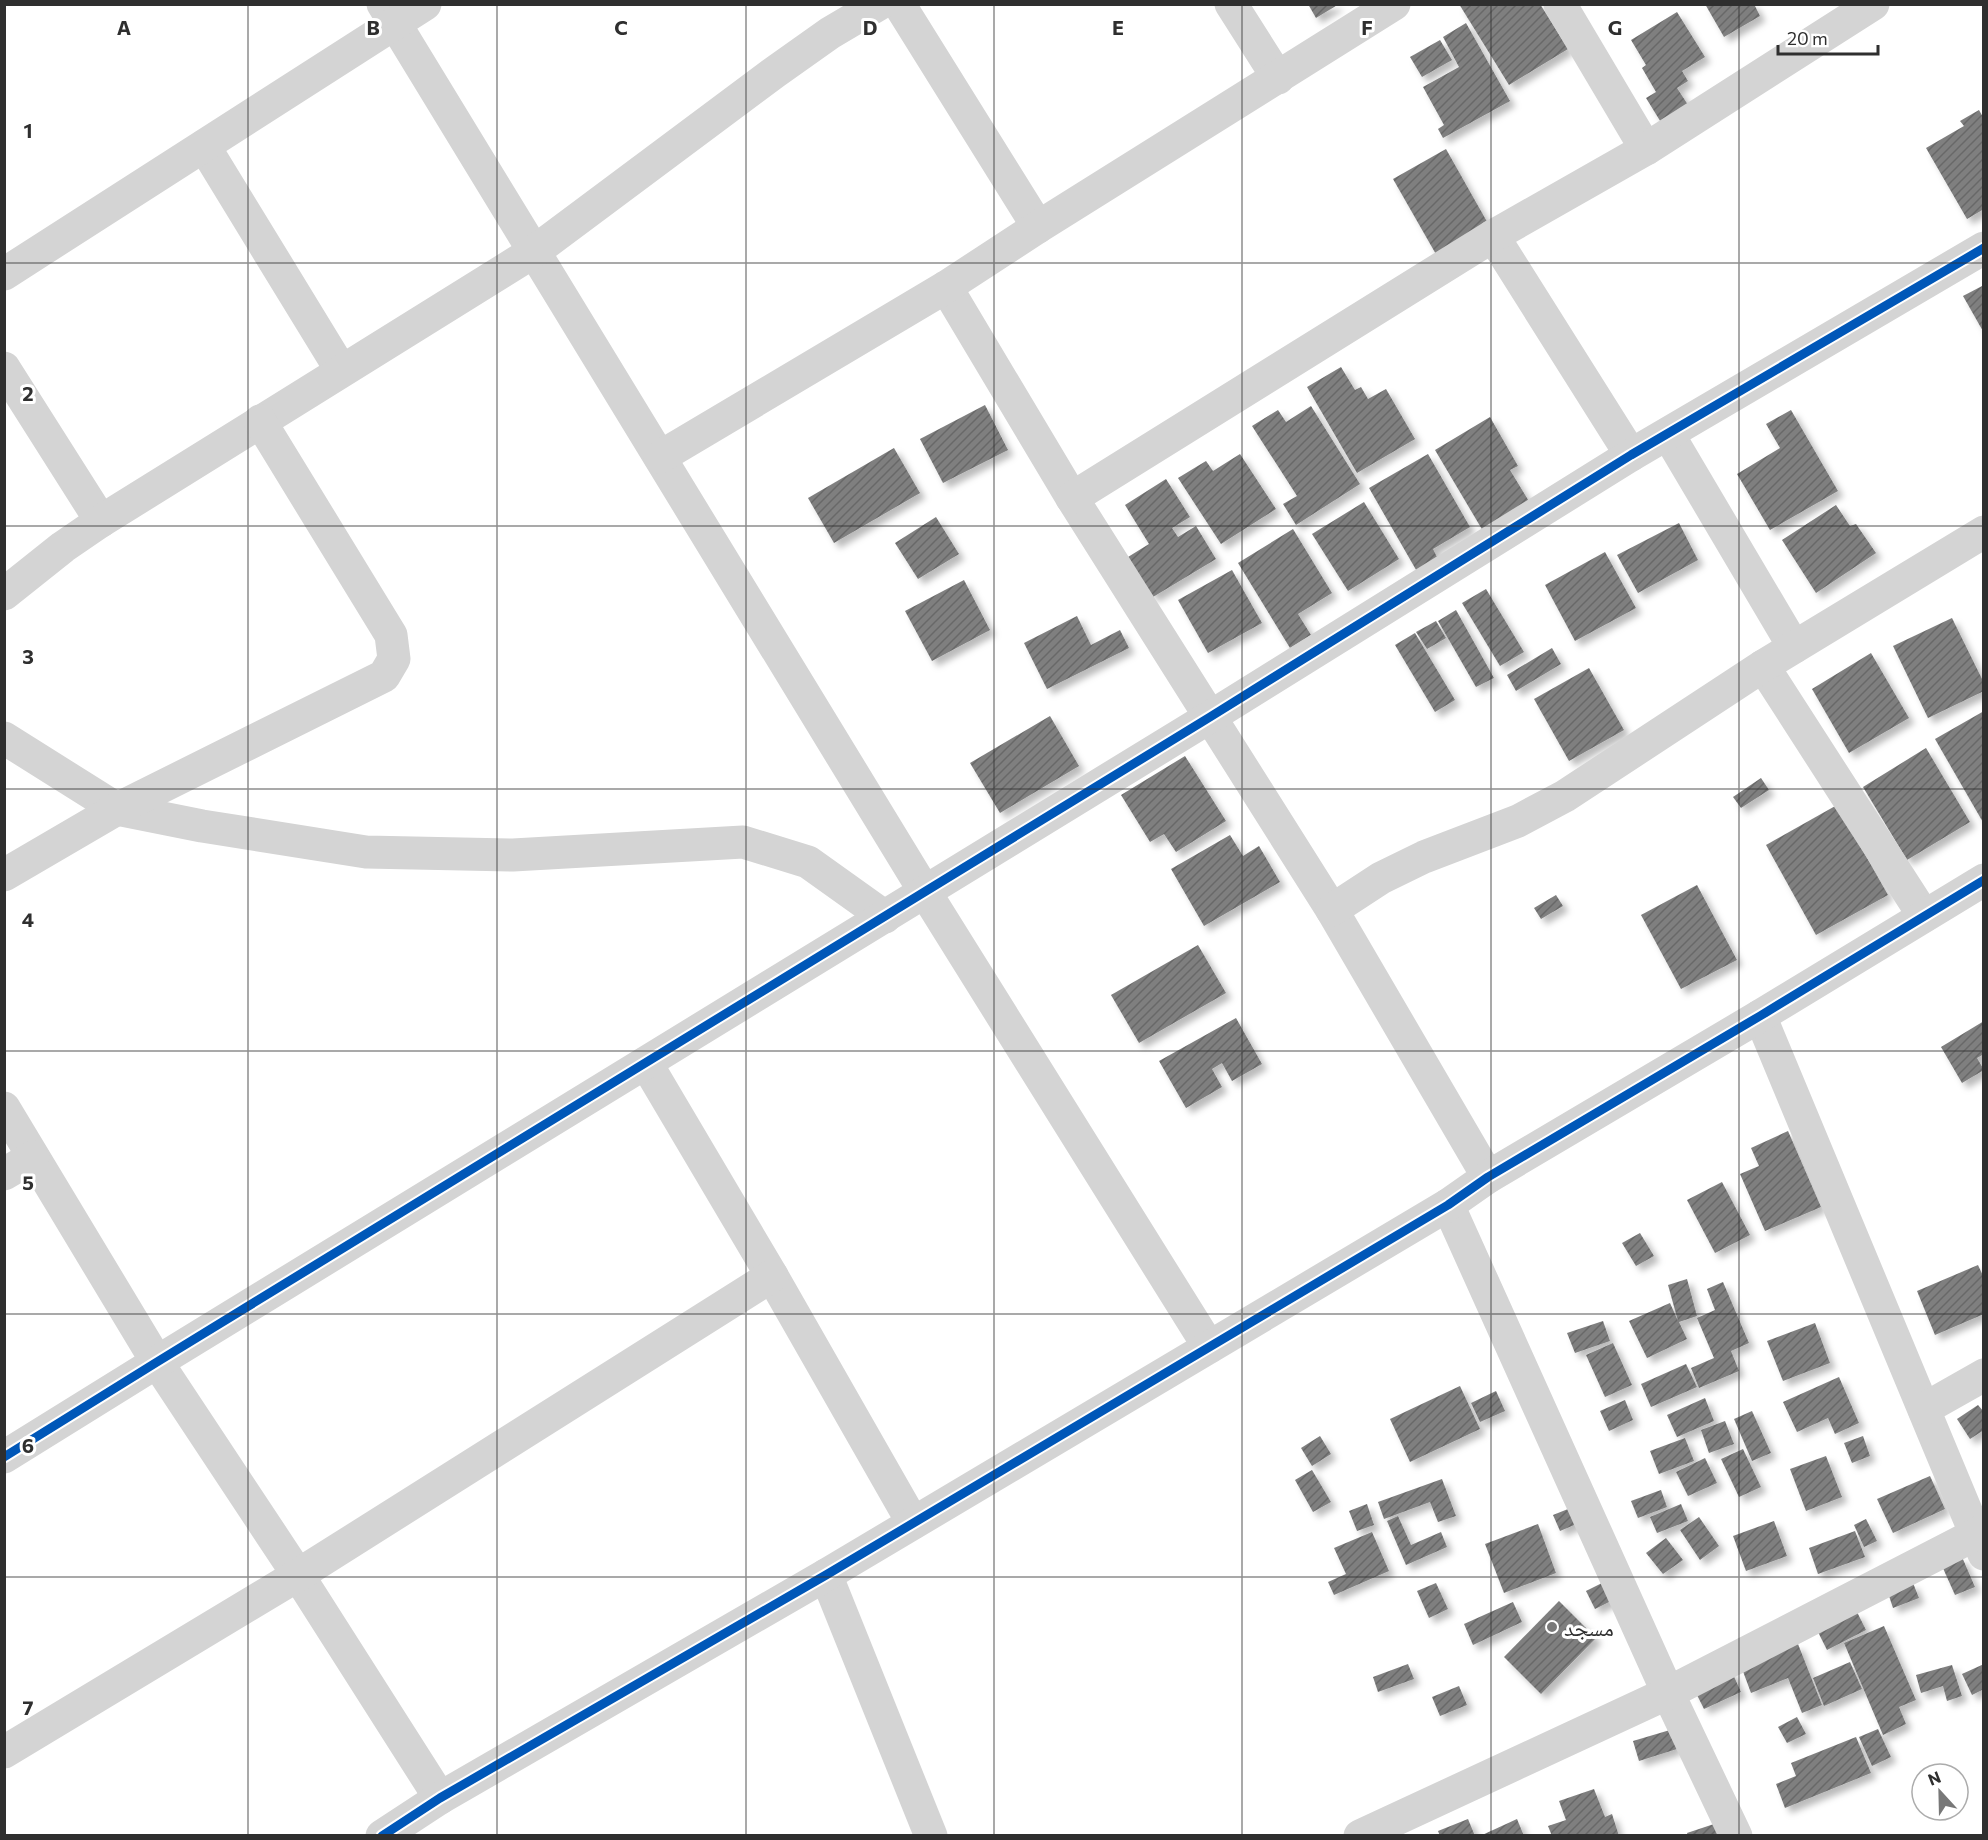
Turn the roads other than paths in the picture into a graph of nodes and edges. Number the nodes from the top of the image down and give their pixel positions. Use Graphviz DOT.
graph roads {
  1 [pos="425,4"];
  2 [pos="879,4"];
  3 [pos="899,4"];
  4 [pos="1231,4"];
  5 [pos="1395,4"];
  6 [pos="1560,4"];
  7 [pos="1873,4"];
  8 [pos="389,14"];
  9 [pos="1278,78"];
  10 [pos="204,146"];
  11 [pos="1646,148"];
  12 [pos="1038,227"];
  13 [pos="1493,236"];
  14 [pos="1983,248"];
  15 [pos="535,251"];
  16 [pos="4,274"];
  17 [pos="946,287"];
  18 [pos="4,368"];
  19 [pos="341,370"];
  20 [pos="260,421"];
  21 [pos="1668,434"];
  22 [pos="1631,455"];
  23 [pos="660,457"];
  24 [pos="1072,498"];
  25 [pos="101,521"];
  26 [pos="1983,532"];
  27 [pos="4,594"];
  28 [pos="1794,647"];
  29 [pos="1763,666"];
  30 [pos="1210,717"];
  31 [pos="4,738"];
  32 [pos="117,809"];
  33 [pos="4,875"];
  34 [pos="1983,880"];
  35 [pos="925,892"];
  36 [pos="1332,910"];
  37 [pos="1924,916"];
  38 [pos="885,917"];
  39 [pos="1760,1016"];
  40 [pos="646,1063"];
  41 [pos="4,1108"];
  42 [pos="33,1157"];
  43 [pos="4,1174"];
  44 [pos="1488,1177"];
  45 [pos="1448,1205"];
  46 [pos="772,1276"];
  47 [pos="1209,1347"];
  48 [pos="157,1362"];
  49 [pos="1983,1375"];
  50 [pos="1924,1409"];
  51 [pos="4,1457"];
  52 [pos="913,1523"];
  53 [pos="1981,1539"];
  54 [pos="298,1575"];
  55 [pos="826,1575"];
  56 [pos="1668,1693"];
  57 [pos="4,1752"];
  58 [pos="440,1798"];
  59 [pos="382,1836"];
  60 [pos="931,1836"];
  61 [pos="1360,1836"];
  62 [pos="1736,1836"];
  1 -- 8 [label="street"];
  2 -- 15 [label="street"];
  3 -- 12 [label="street"];
  4 -- 9 [label="street"];
  5 -- 9 [label="street"];
  6 -- 11 [label="street"];
  7 -- 11 [label="street"];
  8 -- 10 [label="street"];
  8 -- 15 [label="street"];
  9 -- 12 [label="street"];
  10 -- 16 [label="street"];
  10 -- 19 [label="street"];
  11 -- 13 [label="street"];
  12 -- 17 [label="street"];
  13 -- 22 [label="street"];
  13 -- 24 [label="street"];
  14 -- 21 [label="street"];
  15 -- 19 [label="street"];
  15 -- 23 [label="street"];
  17 -- 23 [label="street"];
  17 -- 24 [label="street"];
  18 -- 25 [label="street"];
  19 -- 20 [label="street"];
  20 -- 25 [label="street"];
  20 -- 32 [label="street"];
  21 -- 22 [label="street"];
  21 -- 28 [label="street"];
  22 -- 30 [label="street"];
  23 -- 35 [label="street"];
  24 -- 30 [label="street"];
  25 -- 27 [label="street"];
  26 -- 28 [label="street"];
  28 -- 29 [label="street"];
  29 -- 36 [label="street"];
  29 -- 37 [label="street"];
  30 -- 35 [label="street"];
  30 -- 36 [label="street"];
  31 -- 32 [label="street"];
  32 -- 33 [label="street"];
  32 -- 38 [label="street"];
  34 -- 37 [label="street"];
  35 -- 38 [label="street"];
  35 -- 47 [label="street"];
  36 -- 44 [label="street"];
  37 -- 39 [label="street"];
  38 -- 40 [label="street"];
  39 -- 44 [label="street"];
  39 -- 50 [label="street"];
  40 -- 46 [label="street"];
  40 -- 48 [label="street"];
  41 -- 42 [label="street"];
  42 -- 43 [label="street"];
  42 -- 48 [label="street"];
  44 -- 45 [label="street"];
  45 -- 47 [label="street"];
  45 -- 56 [label="street"];
  46 -- 52 [label="street"];
  46 -- 54 [label="street"];
  47 -- 52 [label="street"];
  48 -- 51 [label="street"];
  48 -- 54 [label="street"];
  49 -- 50 [label="street"];
  50 -- 53 [label="street"];
  52 -- 55 [label="street"];
  53 -- 56 [label="street"];
  54 -- 57 [label="street"];
  54 -- 58 [label="street"];
  55 -- 58 [label="street"];
  55 -- 60 [label="street"];
  56 -- 61 [label="street"];
  56 -- 62 [label="street"];
  58 -- 59 [label="street"];
}
